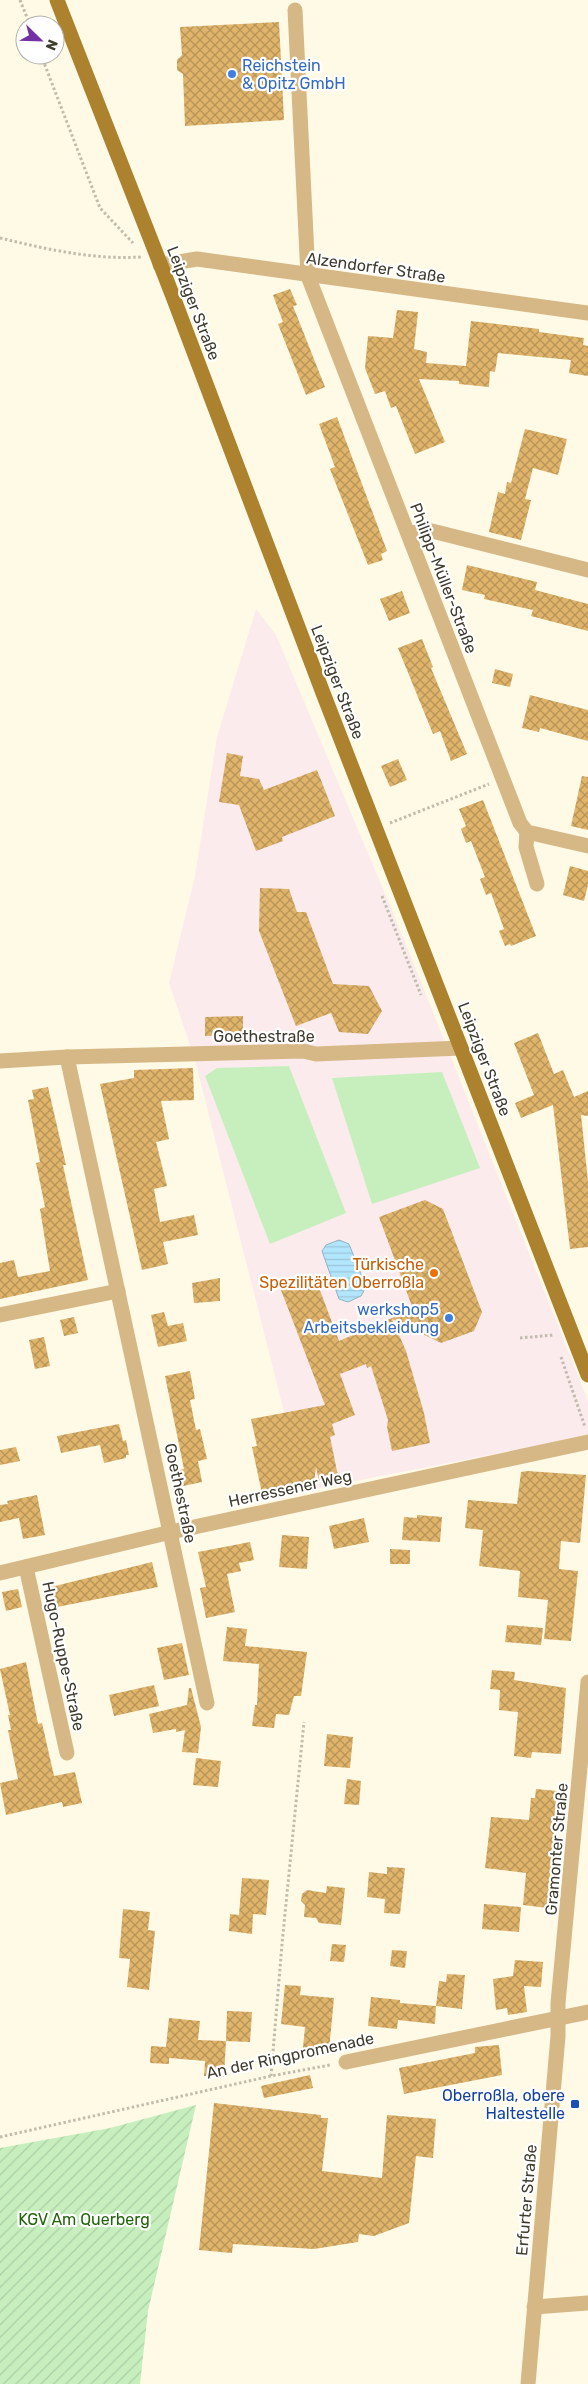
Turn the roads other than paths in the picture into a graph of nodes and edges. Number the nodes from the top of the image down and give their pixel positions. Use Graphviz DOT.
graph roads {
  1 [pos="57,0"];
  2 [pos="295,10"];
  3 [pos="158,260"];
  4 [pos="308,276"];
  5 [pos="588,313"];
  6 [pos="408,533"];
  7 [pos="588,570"];
  8 [pos="527,832"];
  9 [pos="588,846"];
  10 [pos="537,884"];
  11 [pos="461,1048"];
  12 [pos="67,1057"];
  13 [pos="0,1061"];
  14 [pos="118,1291"];
  15 [pos="0,1315"];
  16 [pos="588,1375"];
  17 [pos="588,1442"];
  18 [pos="172,1532"];
  19 [pos="26,1567"];
  20 [pos="0,1573"];
  21 [pos="588,1682"];
  22 [pos="207,1704"];
  23 [pos="67,1753"];
  24 [pos="588,2012"];
  25 [pos="559,2018"];
  26 [pos="346,2062"];
  27 [pos="588,2303"];
  28 [pos="534,2307"];
  29 [pos="528,2384"];
  1 -- 3 [label="main road, Leipziger Straße"];
  2 -- 4 [label="street, Philipp-Müller-Straße"];
  3 -- 4 [label="street, Alzendorfer Straße"];
  3 -- 11 [label="main road, Leipziger Straße"];
  4 -- 5 [label="street, Alzendorfer Straße"];
  4 -- 6 [label="street, Philipp-Müller-Straße"];
  6 -- 7 [label="street"];
  6 -- 8 [label="street, Philipp-Müller-Straße"];
  8 -- 9 [label="street"];
  8 -- 10 [label="street"];
  11 -- 12 [label="street, Goethestraße"];
  11 -- 16 [label="main road, Leipziger Straße"];
  12 -- 13 [label="street, Goethestraße"];
  12 -- 14 [label="street, Goethestraße"];
  14 -- 15 [label="street"];
  14 -- 18 [label="street, Goethestraße"];
  17 -- 18 [label="street, Herressener Weg"];
  18 -- 19 [label="street, Herressener Weg"];
  18 -- 22 [label="street, Goethestraße"];
  19 -- 20 [label="street, Herressener Weg"];
  19 -- 23 [label="street, Hugo-Ruppe-Straße"];
  21 -- 25 [label="street, Gramonter Straße"];
  24 -- 25 [label="street, An der Ringpromenade"];
  25 -- 26 [label="street, An der Ringpromenade"];
  25 -- 28 [label="street, Erfurter Straße"];
  27 -- 28 [label="street"];
  28 -- 29 [label="street, Erfurter Straße"];
}
